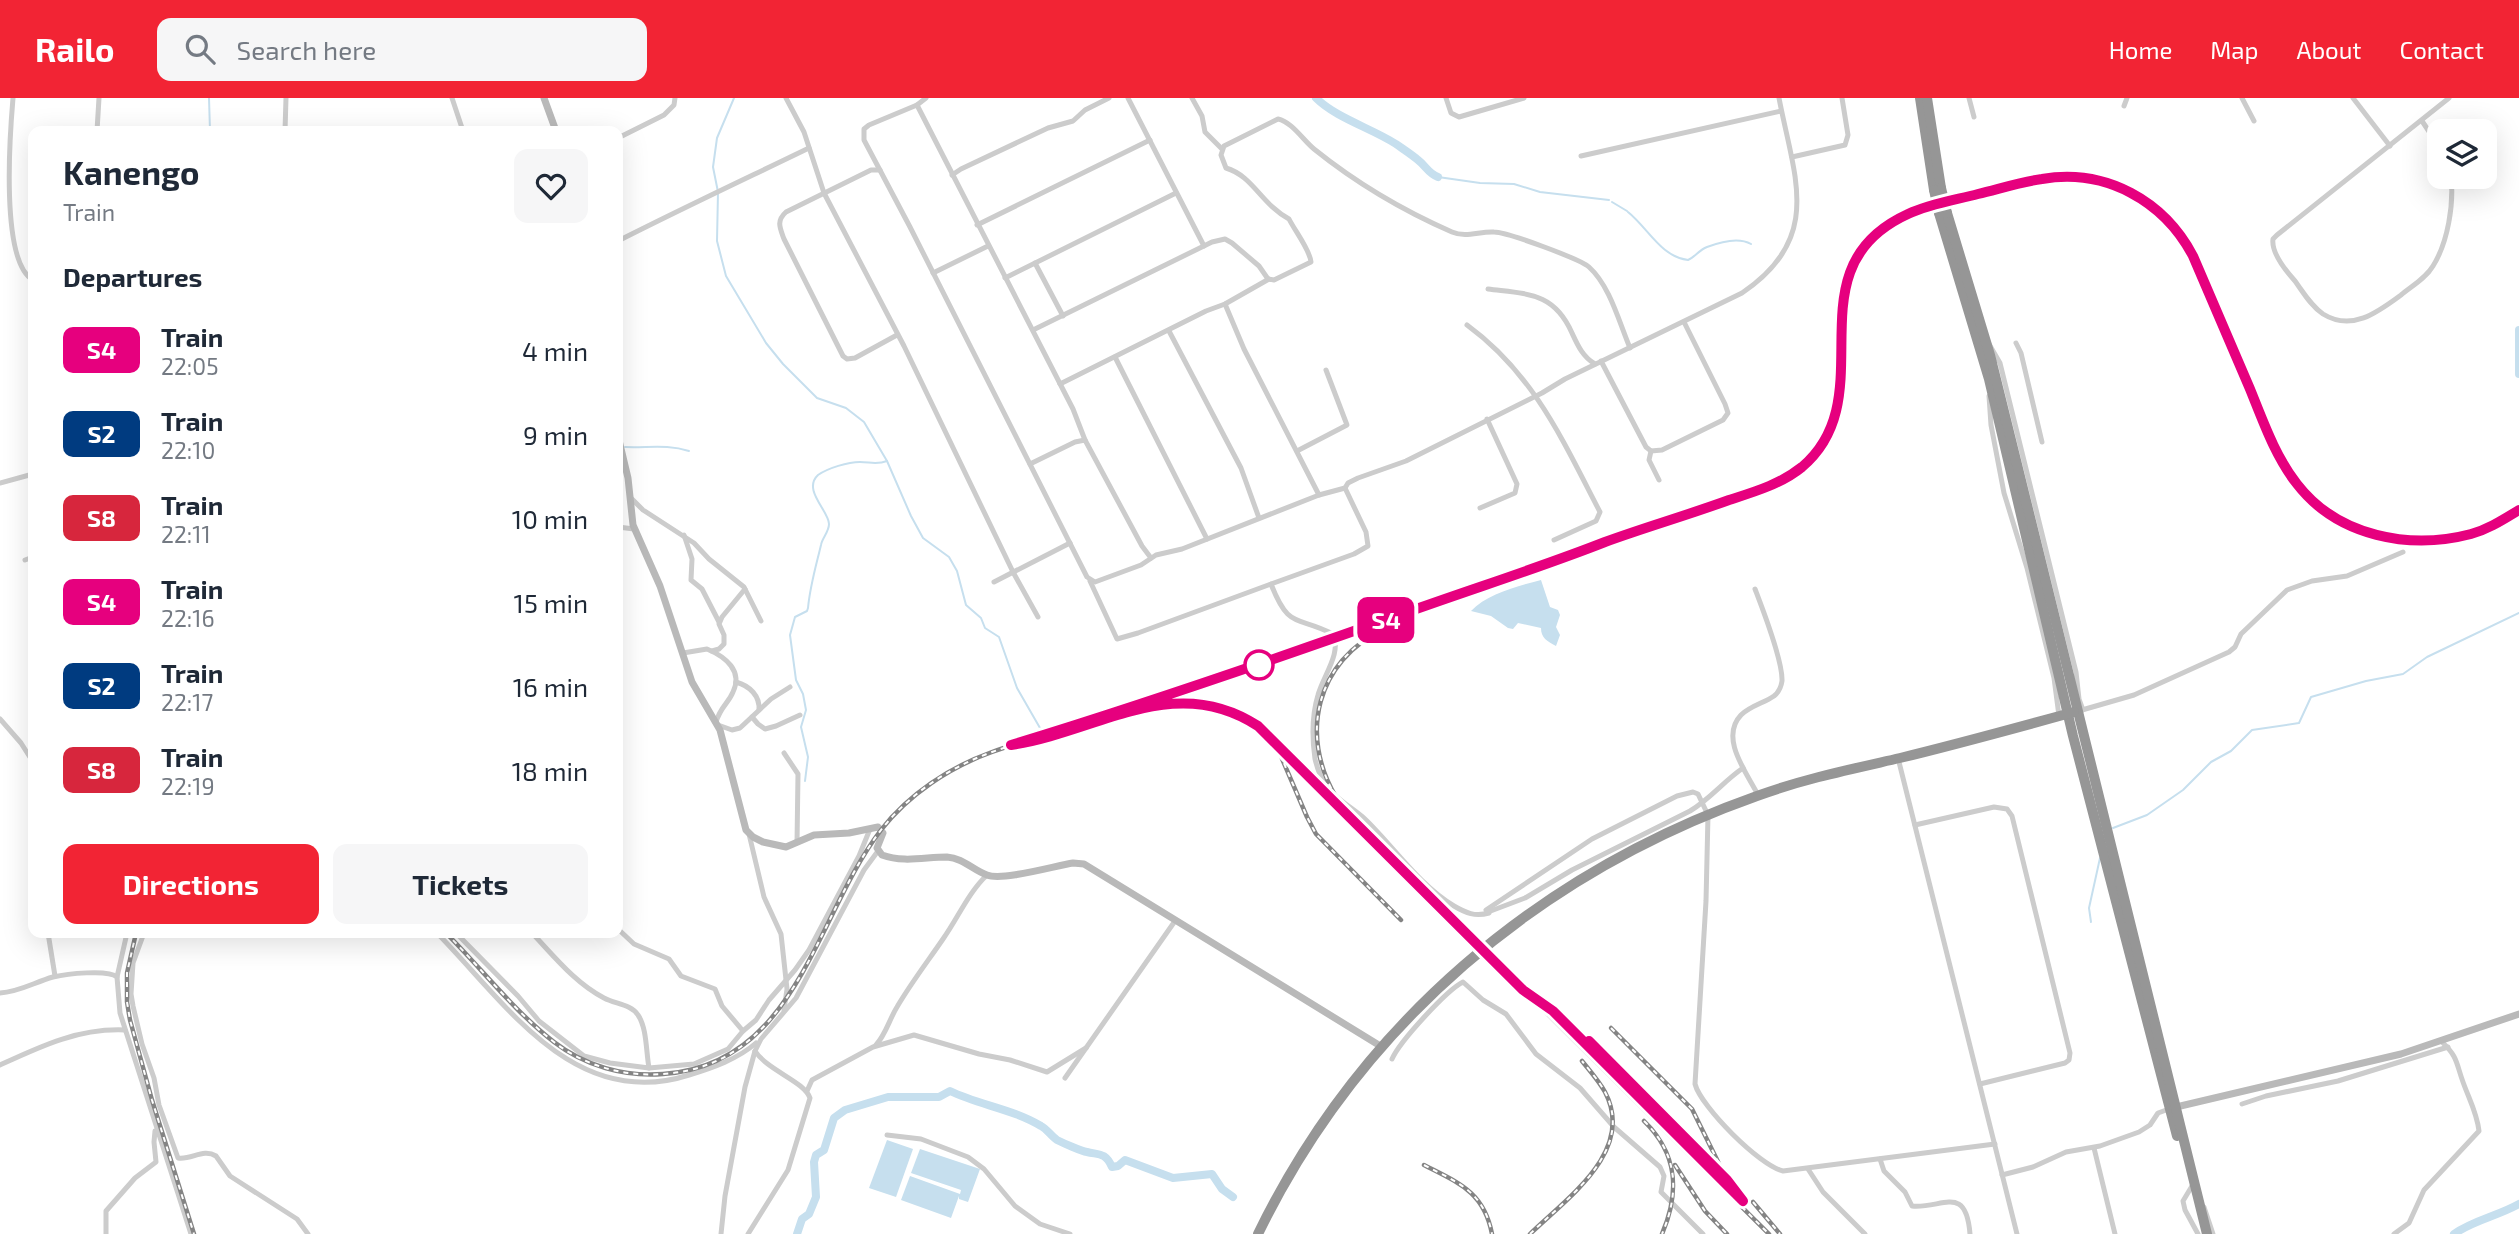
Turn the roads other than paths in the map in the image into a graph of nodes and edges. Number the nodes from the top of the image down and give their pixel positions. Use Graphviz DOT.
graph roads {
  1 [pos="13,98"];
  2 [pos="99,98"];
  3 [pos="286,98"];
  4 [pos="452,98"];
  5 [pos="544,98"];
  6 [pos="675,98"];
  7 [pos="786,98"];
  8 [pos="926,98"];
  9 [pos="1109,98"];
  10 [pos="1128,98"];
  11 [pos="1192,98"];
  12 [pos="1446,98"];
  13 [pos="1524,98"];
  14 [pos="1779,98"];
  15 [pos="1842,98"];
  16 [pos="1920,98"];
  17 [pos="1927,98"];
  18 [pos="1969,98"];
  19 [pos="2127,98"];
  20 [pos="2242,98"];
  21 [pos="2353,98"];
  22 [pos="2449,98"];
  23 [pos="917,105"];
  24 [pos="2124,106"];
  25 [pos="1781,111"];
  26 [pos="1974,117"];
  27 [pos="2254,121"];
  28 [pos="2422,121"];
  29 [pos="97,126"];
  30 [pos="285,126"];
  31 [pos="461,126"];
  32 [pos="554,126"];
  33 [pos="2427,128"];
  34 [pos="623,136"];
  35 [pos="1150,140"];
  36 [pos="2390,146"];
  37 [pos="809,148"];
  38 [pos="1222,149"];
  39 [pos="1581,156"];
  40 [pos="1792,157"];
  41 [pos="880,170"];
  42 [pos="952,175"];
  43 [pos="1937,189"];
  44 [pos="2452,189"];
  45 [pos="824,192"];
  46 [pos="1176,193"];
  47 [pos="1943,213"];
  48 [pos="977,225"];
  49 [pos="623,239"];
  50 [pos="988,246"];
  51 [pos="1204,246"];
  52 [pos="1035,262"];
  53 [pos="933,273"];
  54 [pos="28,276"];
  55 [pos="1005,278"];
  56 [pos="1269,279"];
  57 [pos="1488,289"];
  58 [pos="1225,304"];
  59 [pos="1063,316"];
  60 [pos="1684,322"];
  61 [pos="1467,325"];
  62 [pos="1033,330"];
  63 [pos="1169,331"];
  64 [pos="897,335"];
  65 [pos="2016,343"];
  66 [pos="1630,348"];
  67 [pos="1115,357"];
  68 [pos="1601,361"];
  69 [pos="1595,365"];
  70 [pos="1326,370"];
  71 [pos="1060,384"];
  72 [pos="1537,396"];
  73 [pos="1487,419"];
  74 [pos="1085,440"];
  75 [pos="2042,442"];
  76 [pos="1297,451"];
  77 [pos="1651,452"];
  78 [pos="623,460"];
  79 [pos="1030,464"];
  80 [pos="28,475"];
  81 [pos="1659,480"];
  82 [pos="0,483"];
  83 [pos="1345,488"];
  84 [pos="1319,495"];
  85 [pos="631,498"];
  86 [pos="1480,508"];
  87 [pos="1259,518"];
  88 [pos="623,528"];
  89 [pos="634,529"];
  90 [pos="684,535"];
  91 [pos="1207,539"];
  92 [pos="1554,540"];
  93 [pos="1070,543"];
  94 [pos="2403,552"];
  95 [pos="1151,558"];
  96 [pos="28,559"];
  97 [pos="25,560"];
  98 [pos="1013,572"];
  99 [pos="1090,581"];
  100 [pos="994,582"];
  101 [pos="1271,584"];
  102 [pos="745,589"];
  103 [pos="1755,589"];
  104 [pos="1038,617"];
  105 [pos="761,621"];
  106 [pos="719,622"];
  107 [pos="712,651"];
  108 [pos="683,653"];
  109 [pos="736,682"];
  110 [pos="790,687"];
  111 [pos="759,710"];
  112 [pos="2072,713"];
  113 [pos="800,715"];
  114 [pos="752,716"];
  115 [pos="0,719"];
  116 [pos="717,723"];
  117 [pos="784,753"];
  118 [pos="28,754"];
  119 [pos="1898,758"];
  120 [pos="1743,768"];
  121 [pos="1758,795"];
  122 [pos="1704,803"];
  123 [pos="1708,815"];
  124 [pos="1915,825"];
  125 [pos="870,827"];
  126 [pos="749,834"];
  127 [pos="797,844"];
  128 [pos="878,851"];
  129 [pos="1588,867"];
  130 [pos="987,875"];
  131 [pos="1535,877"];
  132 [pos="1543,887"];
  133 [pos="1489,913"];
  134 [pos="1175,921"];
  135 [pos="623,934"];
  136 [pos="49,938"];
  137 [pos="126,938"];
  138 [pos="142,938"];
  139 [pos="443,938"];
  140 [pos="461,938"];
  141 [pos="536,938"];
  142 [pos="55,976"];
  143 [pos="117,977"];
  144 [pos="786,981"];
  145 [pos="0,993"];
  146 [pos="784,1013"];
  147 [pos="2519,1014"];
  148 [pos="125,1030"];
  149 [pos="743,1031"];
  150 [pos="761,1039"];
  151 [pos="2445,1044"];
  152 [pos="873,1047"];
  153 [pos="1382,1047"];
  154 [pos="1086,1048"];
  155 [pos="755,1051"];
  156 [pos="1392,1059"];
  157 [pos="0,1065"];
  158 [pos="649,1068"];
  159 [pos="1065,1078"];
  160 [pos="1980,1084"];
  161 [pos="807,1091"];
  162 [pos="2242,1104"];
  163 [pos="2173,1108"];
  164 [pos="156,1128"];
  165 [pos="887,1135"];
  166 [pos="1995,1144"];
  167 [pos="2094,1148"];
  168 [pos="1880,1159"];
  169 [pos="1808,1169"];
  170 [pos="2002,1175"];
  171 [pos="2192,1186"];
  172 [pos="2201,1205"];
  173 [pos="106,1234"];
  174 [pos="191,1234"];
  175 [pos="307,1234"];
  176 [pos="721,1234"];
  177 [pos="748,1234"];
  178 [pos="1070,1234"];
  179 [pos="1258,1234"];
  180 [pos="1703,1234"];
  181 [pos="1866,1234"];
  182 [pos="1970,1234"];
  183 [pos="2017,1234"];
  184 [pos="2115,1234"];
  185 [pos="2198,1234"];
  186 [pos="2207,1234"];
  187 [pos="2213,1234"];
  188 [pos="2393,1234"];
  1 -- 54 [label="street"];
  2 -- 29 [label="street"];
  3 -- 30 [label="street"];
  4 -- 31 [label="street"];
  5 -- 32 [label="street"];
  6 -- 34 [label="street"];
  7 -- 37 [label="street"];
  8 -- 23 [label="street"];
  9 -- 42 [label="street"];
  10 -- 35 [label="street"];
  11 -- 38 [label="street"];
  12 -- 13 [label="street"];
  14 -- 25 [label="street"];
  15 -- 40 [label="street"];
  16 -- 43 [label="highway"];
  17 -- 43 [label="highway"];
  18 -- 26 [label="street"];
  19 -- 24 [label="street"];
  20 -- 27 [label="street"];
  21 -- 36 [label="street"];
  22 -- 28 [label="street"];
  23 -- 41 [label="street"];
  23 -- 42 [label="street"];
  25 -- 39 [label="street"];
  25 -- 40 [label="street"];
  28 -- 33 [label="street"];
  28 -- 36 [label="street"];
  35 -- 46 [label="street"];
  35 -- 48 [label="street"];
  36 -- 44 [label="street"];
  37 -- 45 [label="street"];
  37 -- 49 [label="street"];
  38 -- 56 [label="street"];
  38 -- 66 [label="street"];
  40 -- 60 [label="street"];
  41 -- 45 [label="street"];
  41 -- 53 [label="street"];
  42 -- 48 [label="street"];
  43 -- 47 [label="highway, bridge"];
  45 -- 64 [label="street"];
  45 -- 64 [label="street"];
  46 -- 51 [label="street"];
  46 -- 52 [label="street"];
  47 -- 112 [label="highway"];
  47 -- 112 [label="highway"];
  48 -- 50 [label="street"];
  50 -- 53 [label="street"];
  50 -- 55 [label="street"];
  51 -- 56 [label="street"];
  51 -- 59 [label="street"];
  52 -- 55 [label="street"];
  52 -- 59 [label="street"];
  53 -- 79 [label="street"];
  55 -- 62 [label="street"];
  56 -- 58 [label="street"];
  57 -- 69 [label="street"];
  58 -- 63 [label="street"];
  58 -- 76 [label="street"];
  59 -- 62 [label="street"];
  60 -- 66 [label="street"];
  60 -- 77 [label="street"];
  61 -- 72 [label="street"];
  62 -- 71 [label="street"];
  63 -- 67 [label="street"];
  63 -- 87 [label="street"];
  64 -- 98 [label="street"];
  65 -- 75 [label="street"];
  66 -- 68 [label="street"];
  67 -- 71 [label="street"];
  67 -- 91 [label="street"];
  68 -- 69 [label="street"];
  68 -- 77 [label="street"];
  69 -- 72 [label="street"];
  70 -- 76 [label="street"];
  71 -- 74 [label="street"];
  72 -- 73 [label="street"];
  72 -- 92 [label="street"];
  73 -- 83 [label="street"];
  73 -- 86 [label="street"];
  74 -- 79 [label="street"];
  74 -- 95 [label="street"];
  76 -- 84 [label="street"];
  77 -- 81 [label="street"];
  78 -- 85 [label="street"];
  79 -- 93 [label="street"];
  80 -- 82 [label="street"];
  83 -- 84 [label="street"];
  83 -- 101 [label="street"];
  84 -- 87 [label="street"];
  85 -- 89 [label="street"];
  85 -- 90 [label="street"];
  87 -- 91 [label="street"];
  88 -- 89 [label="street"];
  89 -- 108 [label="street"];
  90 -- 102 [label="street"];
  90 -- 106 [label="street"];
  91 -- 95 [label="street"];
  93 -- 98 [label="street"];
  93 -- 99 [label="street"];
  94 -- 112 [label="street"];
  95 -- 99 [label="street"];
  96 -- 97 [label="street"];
  98 -- 100 [label="street"];
  98 -- 104 [label="street"];
  99 -- 101 [label="street"];
  101 -- 133 [label="street"];
  102 -- 105 [label="street"];
  102 -- 106 [label="street"];
  103 -- 120 [label="street"];
  106 -- 107 [label="street"];
  107 -- 108 [label="street"];
  107 -- 109 [label="street"];
  108 -- 116 [label="street"];
  109 -- 111 [label="street"];
  109 -- 116 [label="street"];
  110 -- 111 [label="street"];
  111 -- 114 [label="street"];
  112 -- 119 [label="highway"];
  112 -- 163 [label="highway"];
  113 -- 114 [label="street"];
  114 -- 116 [label="street"];
  115 -- 118 [label="street"];
  116 -- 126 [label="street"];
  117 -- 127 [label="street"];
  119 -- 121 [label="highway"];
  119 -- 124 [label="street"];
  120 -- 121 [label="street"];
  120 -- 122 [label="street"];
  121 -- 123 [label="highway"];
  122 -- 123 [label="street"];
  122 -- 129 [label="street"];
  122 -- 131 [label="street"];
  123 -- 129 [label="highway"];
  123 -- 169 [label="street"];
  124 -- 160 [label="street"];
  124 -- 160 [label="street"];
  125 -- 127 [label="street"];
  125 -- 128 [label="street"];
  125 -- 144 [label="street"];
  126 -- 127 [label="street"];
  126 -- 144 [label="street"];
  128 -- 130 [label="street"];
  128 -- 146 [label="street"];
  129 -- 132 [label="street"];
  129 -- 153 [label="highway"];
  130 -- 134 [label="street"];
  130 -- 152 [label="street"];
  131 -- 132 [label="street"];
  131 -- 133 [label="street"];
  132 -- 133 [label="street"];
  134 -- 153 [label="street"];
  134 -- 154 [label="street"];
  135 -- 149 [label="street"];
  136 -- 142 [label="street"];
  137 -- 143 [label="street"];
  138 -- 175 [label="street"];
  139 -- 150 [label="street"];
  140 -- 158 [label="street"];
  141 -- 158 [label="street"];
  142 -- 143 [label="street"];
  142 -- 145 [label="street"];
  143 -- 148 [label="street"];
  144 -- 146 [label="street"];
  144 -- 149 [label="street"];
  146 -- 150 [label="street"];
  147 -- 151 [label="street"];
  148 -- 157 [label="street"];
  148 -- 164 [label="street"];
  149 -- 158 [label="street"];
  150 -- 155 [label="street"];
  151 -- 162 [label="street"];
  151 -- 163 [label="street"];
  151 -- 188 [label="street"];
  152 -- 154 [label="street"];
  152 -- 161 [label="street"];
  153 -- 179 [label="highway"];
  154 -- 159 [label="street"];
  155 -- 161 [label="street"];
  155 -- 176 [label="street"];
  156 -- 180 [label="street"];
  160 -- 166 [label="street"];
  161 -- 177 [label="street"];
  163 -- 167 [label="street"];
  163 -- 171 [label="highway"];
  163 -- 172 [label="highway"];
  164 -- 173 [label="street"];
  164 -- 174 [label="street"];
  165 -- 178 [label="street"];
  166 -- 168 [label="street"];
  166 -- 170 [label="street"];
  167 -- 170 [label="street"];
  167 -- 184 [label="street"];
  168 -- 169 [label="street"];
  168 -- 182 [label="street"];
  169 -- 181 [label="street"];
  170 -- 183 [label="street"];
  171 -- 172 [label="highway"];
  171 -- 185 [label="street"];
  172 -- 186 [label="highway"];
  172 -- 187 [label="street"];
}
